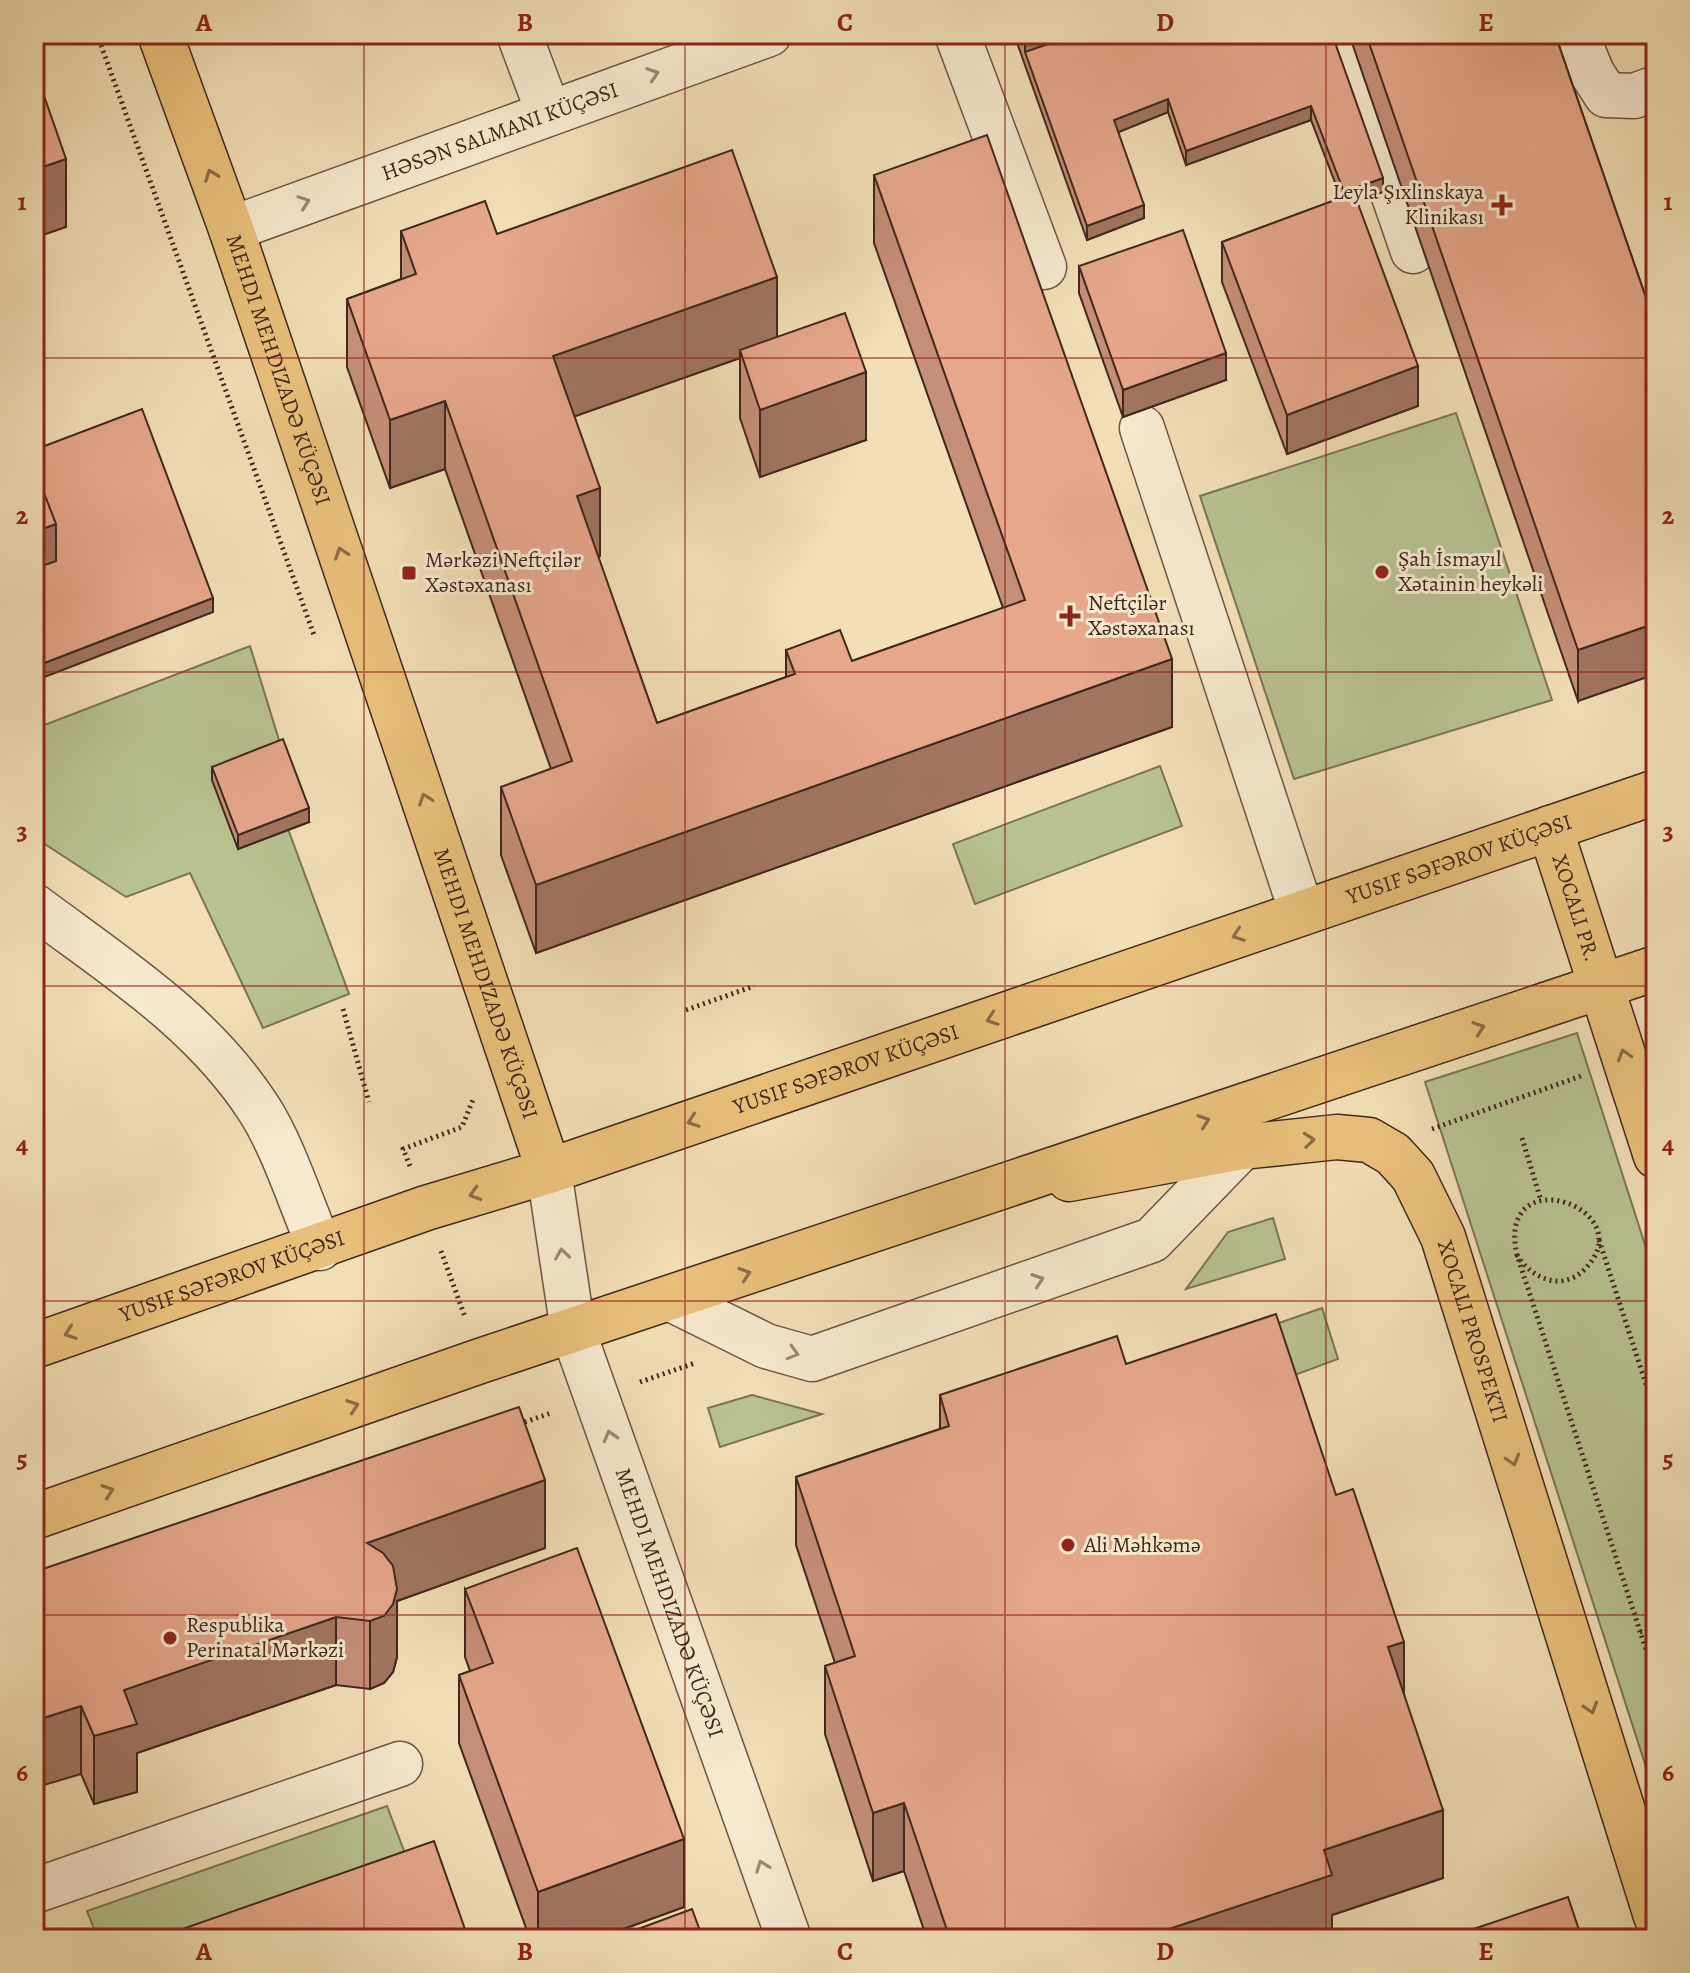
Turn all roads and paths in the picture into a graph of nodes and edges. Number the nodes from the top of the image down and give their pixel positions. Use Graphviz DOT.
graph roads {
  1 [pos="97,34"];
  2 [pos="160,34"];
  3 [pos="519,34"];
  4 [pos="769,34"];
  5 [pos="957,34"];
  6 [pos="1338,34"];
  7 [pos="1576,34"];
  8 [pos="1656,88"];
  9 [pos="548,111"];
  10 [pos="231,229"];
  11 [pos="1413,251"];
  12 [pos="1044,267"];
  13 [pos="1142,428"];
  14 [pos="317,644"];
  15 [pos="1656,792"];
  16 [pos="1550,828"];
  17 [pos="34,906"];
  18 [pos="1302,913"];
  19 [pos="1656,968"];
  20 [pos="754,986"];
  21 [pos="1602,987"];
  22 [pos="343,1009"];
  23 [pos="686,1010"];
  24 [pos="1590,1073"];
  25 [pos="472,1083"];
  26 [pos="369,1102"];
  27 [pos="1418,1134"];
  28 [pos="1522,1138"];
  29 [pos="1242,1147"];
  30 [pos="1656,1156"];
  31 [pos="549,1171"];
  32 [pos="984,1195"];
  33 [pos="1541,1201"];
  34 [pos="426,1208"];
  35 [pos="1596,1232"];
  36 [pos="320,1248"];
  37 [pos="1517,1255"];
  38 [pos="671,1299"];
  39 [pos="573,1331"];
  40 [pos="34,1346"];
  41 [pos="480,1361"];
  42 [pos="1656,1415"];
  43 [pos="34,1517"];
  44 [pos="1655,1627"];
  45 [pos="1640,1632"];
  46 [pos="1656,1680"];
  47 [pos="400,1764"];
  48 [pos="34,1891"];
  49 [pos="1656,1916"];
  50 [pos="789,1939"];
  1 -- 14 [label="path"];
  10 -- 2 [label="main road, MEHDI MEHDIZADƏ KÜÇƏSI, one-way"];
  3 -- 9 [label="street"];
  9 -- 4 [label="street, HƏSƏN SALMANI KÜÇƏSI, one-way"];
  5 -- 12 [label="street"];
  6 -- 11 [label="street"];
  7 -- 8 [label="street"];
  10 -- 9 [label="street, HƏSƏN SALMANI KÜÇƏSI, one-way"];
  31 -- 10 [label="main road, MEHDI MEHDIZADƏ KÜÇƏSI, one-way"];
  13 -- 18 [label="street"];
  15 -- 16 [label="main road, YUSIF SƏFƏROV KÜÇƏSI"];
  16 -- 18 [label="main road, YUSIF SƏFƏROV KÜÇƏSI"];
  16 -- 21 [label="main road"];
  17 -- 36 [label="street"];
  18 -- 31 [label="main road, YUSIF SƏFƏROV KÜÇƏSI, one-way"];
  19 -- 21 [label="main road"];
  20 -- 23 [label="path"];
  30 -- 21 [label="main road, one-way"];
  32 -- 21 [label="main road, one-way"];
  22 -- 26 [label="path"];
  24 -- 27 [label="path"];
  25 -- 34 [label="path"];
  28 -- 33 [label="path"];
  29 -- 32 [label="main road"];
  38 -- 29 [label="street, one-way"];
  29 -- 49 [label="main road, one-way"];
  31 -- 34 [label="main road, YUSIF SƏFƏROV KÜÇƏSI, one-way"];
  39 -- 31 [label="street, MEHDI MEHDIZADƏ KÜÇƏSI, one-way"];
  38 -- 32 [label="main road, one-way"];
  33 -- 35 [label="path"];
  33 -- 37 [label="path"];
  34 -- 36 [label="main road, YUSIF SƏFƏROV KÜÇƏSI"];
  34 -- 41 [label="path"];
  35 -- 37 [label="path"];
  35 -- 42 [label="path"];
  36 -- 40 [label="main road, YUSIF SƏFƏROV KÜÇƏSI, one-way"];
  37 -- 45 [label="path"];
  38 -- 39 [label="main road"];
  39 -- 41 [label="main road"];
  50 -- 39 [label="street, MEHDI MEHDIZADƏ KÜÇƏSI, one-way"];
  43 -- 41 [label="main road, one-way"];
  44 -- 45 [label="path"];
  45 -- 46 [label="path"];
  47 -- 48 [label="street"];
}
